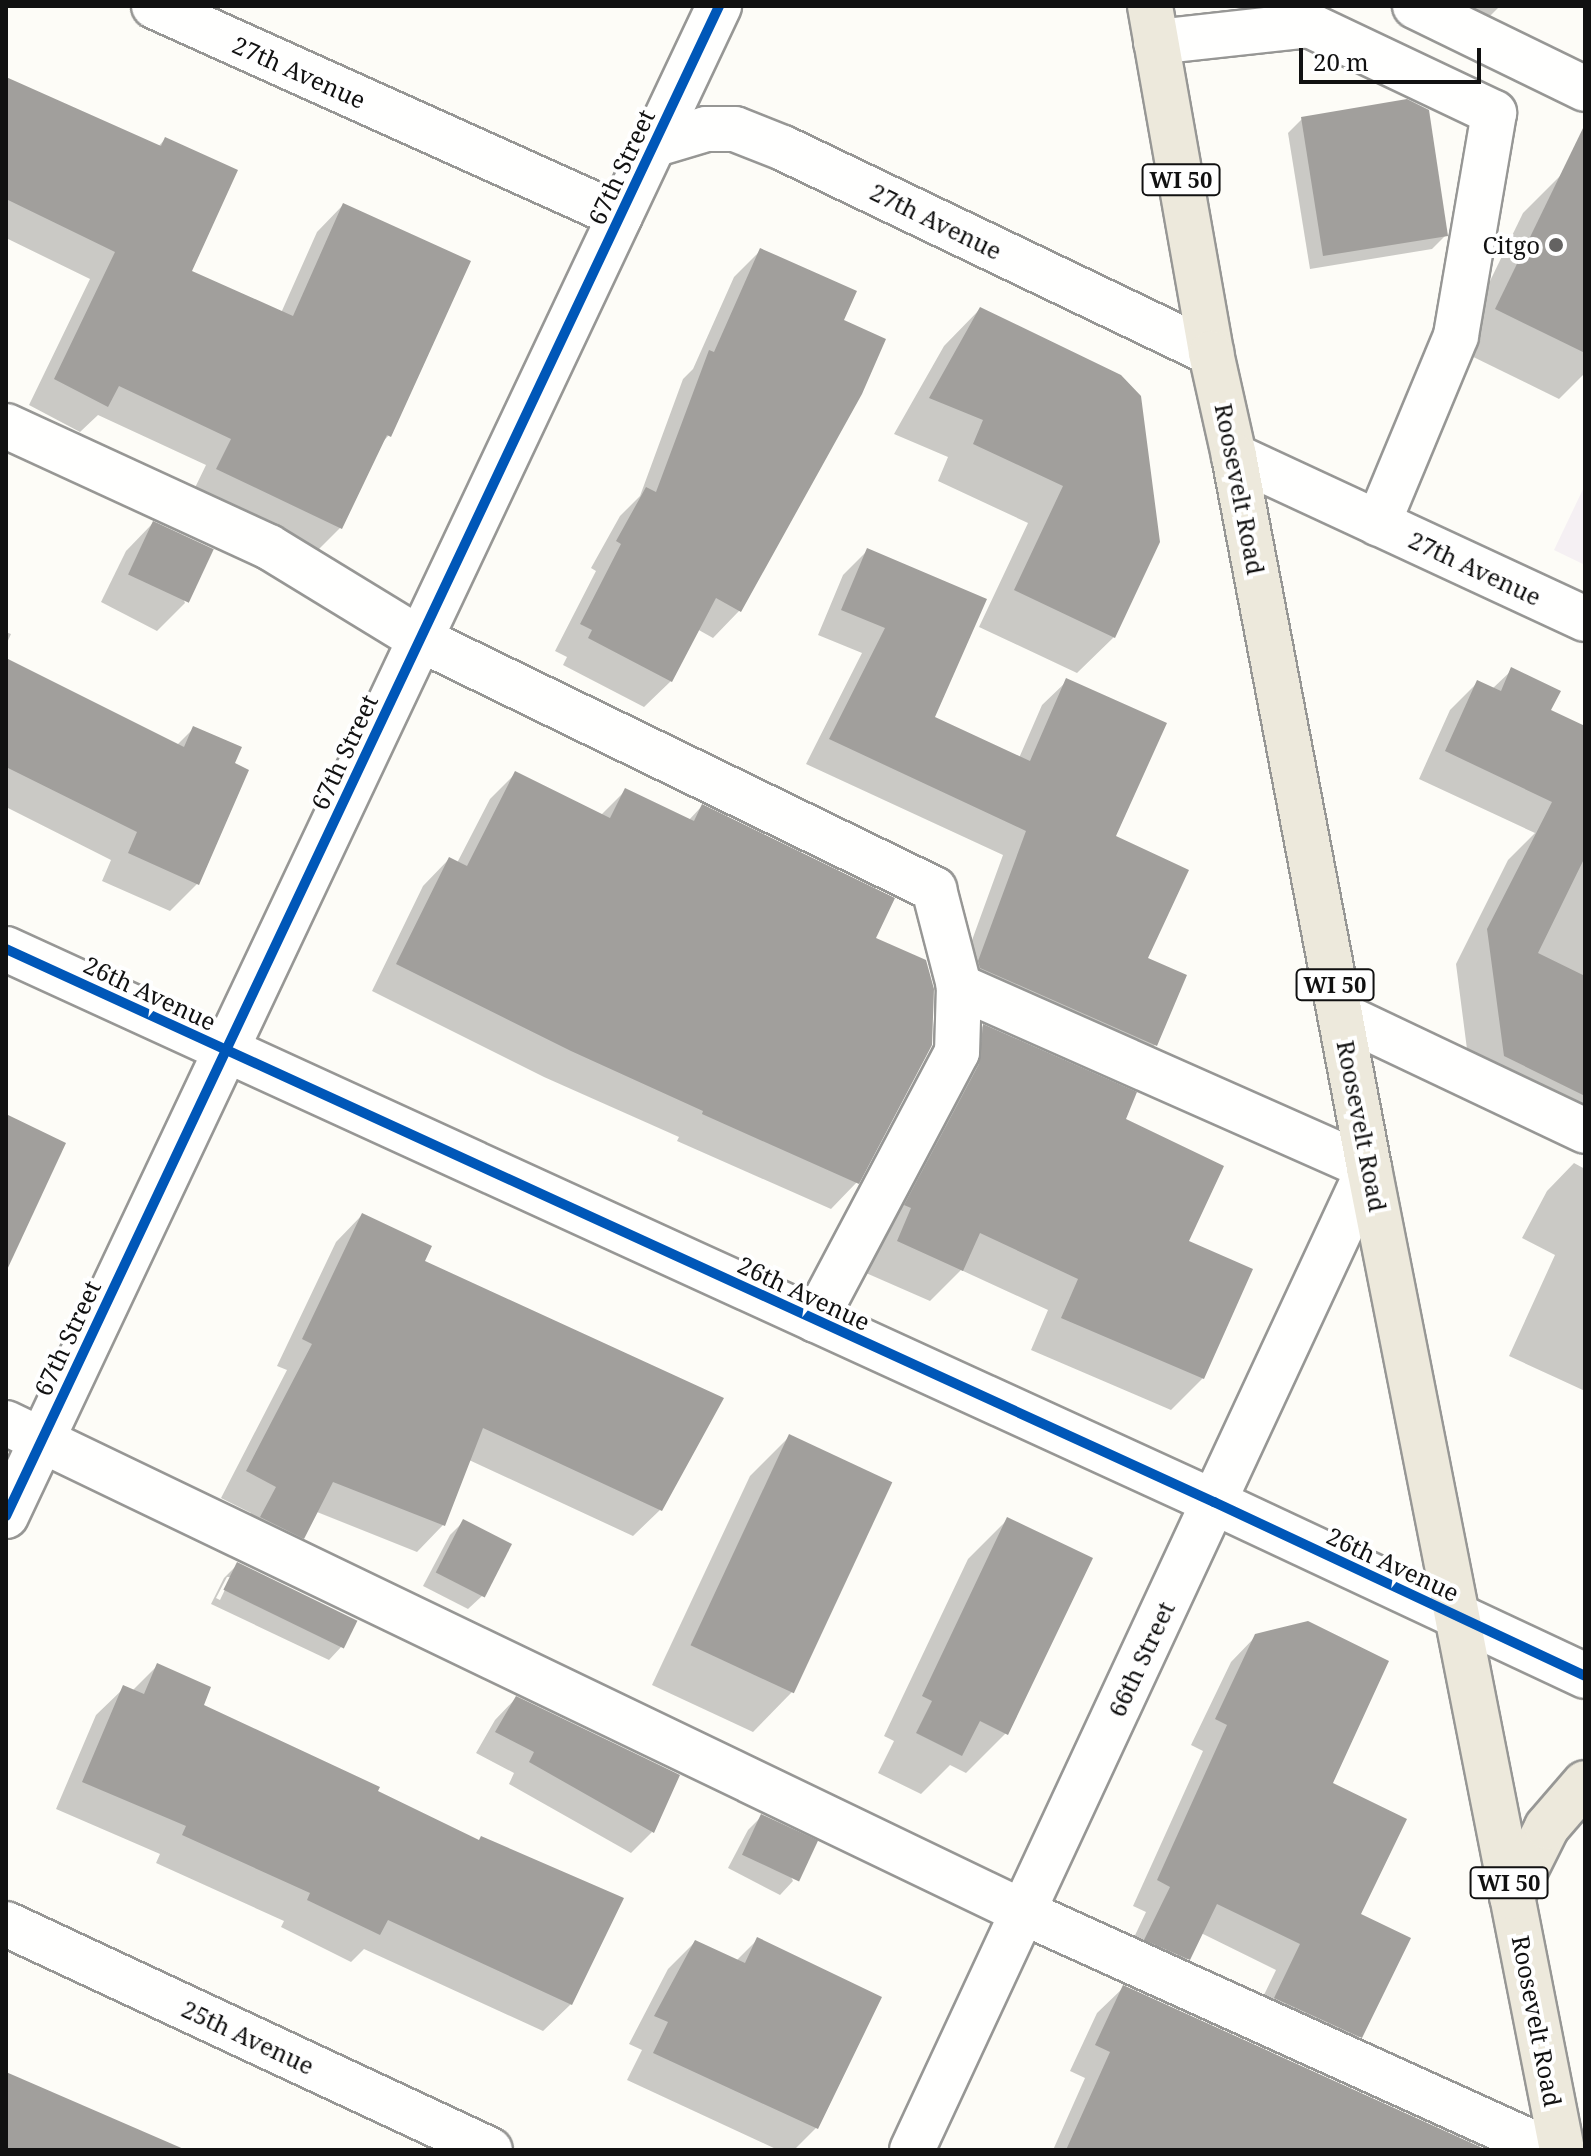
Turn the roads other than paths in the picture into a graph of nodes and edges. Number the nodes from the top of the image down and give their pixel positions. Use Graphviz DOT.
graph roads {
  1 [pos="154,6"];
  2 [pos="719,6"];
  3 [pos="1415,6"];
  4 [pos="1153,24"];
  5 [pos="1585,89"];
  6 [pos="653,145"];
  7 [pos="620,216"];
  8 [pos="1211,353"];
  9 [pos="6,426"];
  10 [pos="1234,456"];
  11 [pos="1378,523"];
  12 [pos="1585,619"];
  13 [pos="420,639"];
  14 [pos="6,949"];
  15 [pos="959,986"];
  16 [pos="1341,1015"];
  17 [pos="225,1050"];
  18 [pos="1585,1131"];
  19 [pos="1369,1168"];
  20 [pos="815,1320"];
  21 [pos="24,1431"];
  22 [pos="1214,1502"];
  23 [pos="6,1516"];
  24 [pos="1457,1616"];
  25 [pos="1585,1676"];
  26 [pos="1585,1783"];
  27 [pos="1512,1897"];
  28 [pos="1023,1912"];
  29 [pos="6,1924"];
  30 [pos="490,2150"];
  31 [pos="912,2150"];
  32 [pos="1548,2150"];
  33 [pos="1562,2150"];
  1 -- 7 [label="street, 27th Avenue"];
  2 -- 6 [label="street, 67th Street"];
  3 -- 5 [label="street"];
  4 -- 8 [label="main road, Roosevelt Road / WI 50"];
  4 -- 11 [label="street"];
  6 -- 7 [label="street, 67th Street"];
  6 -- 8 [label="street, 27th Avenue"];
  7 -- 13 [label="street, 67th Street"];
  8 -- 10 [label="main road, Roosevelt Road / WI 50"];
  9 -- 13 [label="street"];
  10 -- 11 [label="street, 27th Avenue"];
  10 -- 16 [label="main road, Roosevelt Road / WI 50"];
  11 -- 12 [label="street, 27th Avenue"];
  13 -- 15 [label="street"];
  13 -- 17 [label="street, 67th Street"];
  14 -- 17 [label="street, 26th Avenue"];
  15 -- 19 [label="street"];
  15 -- 20 [label="street"];
  16 -- 18 [label="street"];
  16 -- 19 [label="main road, Roosevelt Road / WI 50"];
  17 -- 20 [label="street, 26th Avenue"];
  17 -- 21 [label="street, 67th Street"];
  19 -- 22 [label="street, 66th Street"];
  19 -- 24 [label="main road, Roosevelt Road / WI 50"];
  20 -- 22 [label="street, 26th Avenue"];
  21 -- 23 [label="street, 67th Street"];
  21 -- 28 [label="street"];
  22 -- 24 [label="street, 26th Avenue"];
  22 -- 28 [label="street, 66th Street"];
  24 -- 25 [label="street, 26th Avenue"];
  24 -- 27 [label="main road, Roosevelt Road / WI 50"];
  26 -- 27 [label="main road"];
  27 -- 33 [label="main road, Roosevelt Road / WI 50"];
  28 -- 31 [label="street, 66th Street"];
  28 -- 32 [label="street"];
  29 -- 30 [label="street, 25th Avenue"];
}
